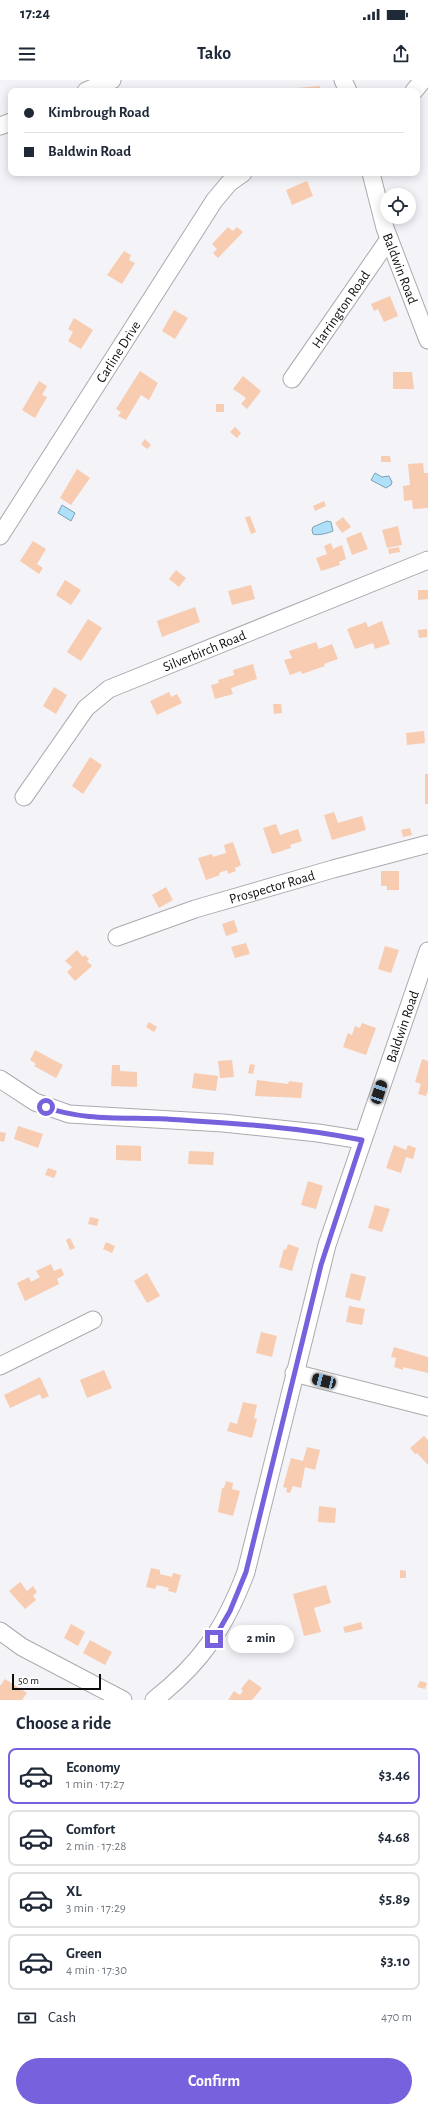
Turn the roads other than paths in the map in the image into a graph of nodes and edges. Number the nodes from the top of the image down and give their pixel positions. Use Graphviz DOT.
graph roads {
  1 [pos="112,80"];
  2 [pos="423,80"];
  3 [pos="93,88"];
  4 [pos="416,88"];
  5 [pos="239,176"];
  6 [pos="372,176"];
  7 [pos="389,239"];
  8 [pos="428,340"];
  9 [pos="292,379"];
  10 [pos="0,536"];
  11 [pos="428,560"];
  12 [pos="24,797"];
  13 [pos="428,844"];
  14 [pos="117,937"];
  15 [pos="428,951"];
  16 [pos="0,1079"];
  17 [pos="362,1140"];
  18 [pos="93,1320"];
  19 [pos="0,1366"];
  20 [pos="294,1374"];
  21 [pos="428,1407"];
  22 [pos="0,1631"];
  23 [pos="123,1700"];
  24 [pos="154,1700"];
  1 -- 3 [label="street"];
  2 -- 4 [label="street"];
  5 -- 10 [label="street, Carline Drive"];
  6 -- 7 [label="street, Baldwin Road"];
  7 -- 8 [label="street, Baldwin Road"];
  7 -- 9 [label="street, Harrington Road"];
  11 -- 12 [label="street, Silverbirch Road"];
  13 -- 14 [label="street, Prospector Road"];
  15 -- 17 [label="street, Baldwin Road"];
  16 -- 17 [label="street"];
  17 -- 20 [label="street, Baldwin Road"];
  18 -- 19 [label="street"];
  20 -- 21 [label="street"];
  20 -- 24 [label="street, Baldwin Road"];
  22 -- 23 [label="street"];
}
